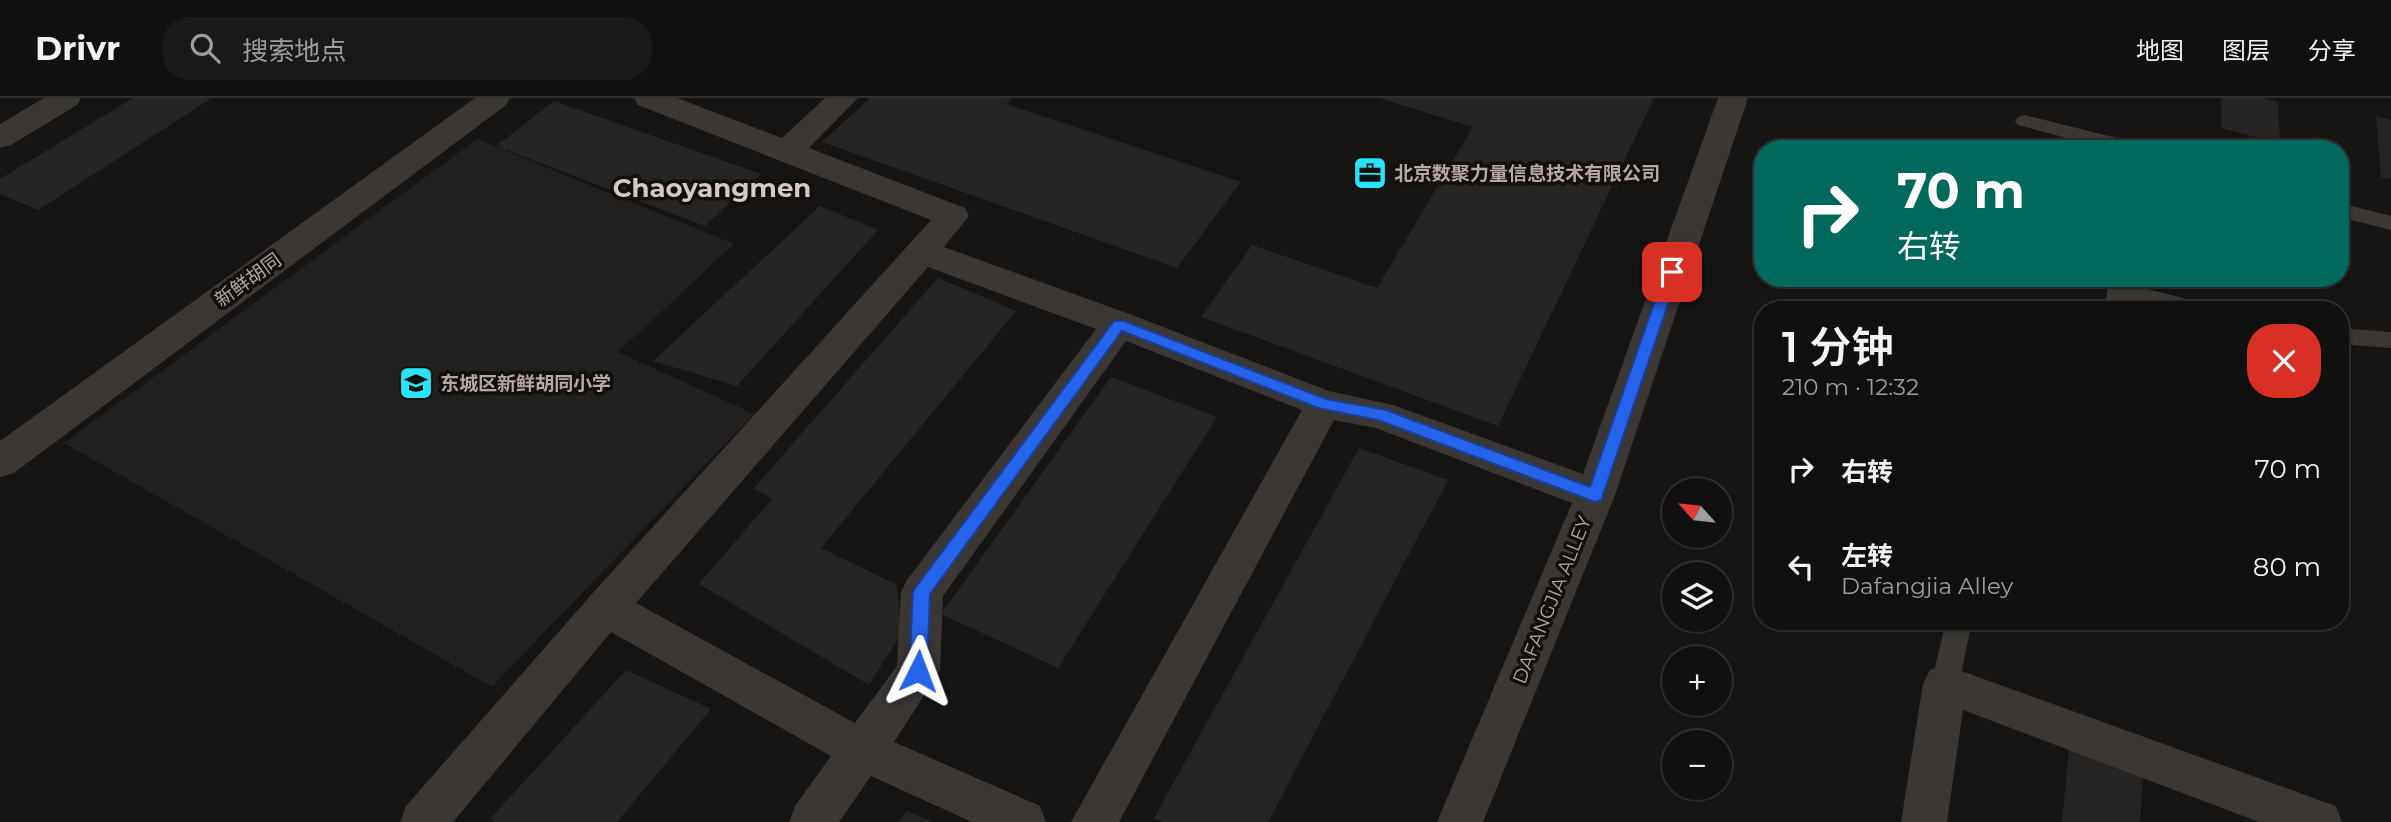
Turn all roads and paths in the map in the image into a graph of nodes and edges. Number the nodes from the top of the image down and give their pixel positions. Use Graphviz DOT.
graph roads {
  1 [pos="65,98"];
  2 [pos="495,98"];
  3 [pos="649,98"];
  4 [pos="843,98"];
  5 [pos="1733,98"];
  6 [pos="2025,121"];
  7 [pos="9,124"];
  8 [pos="2099,140"];
  9 [pos="787,150"];
  10 [pos="2349,212"];
  11 [pos="2391,223"];
  12 [pos="922,252"];
  13 [pos="2116,301"];
  14 [pos="2163,301"];
  15 [pos="1119,324"];
  16 [pos="2349,338"];
  17 [pos="2391,340"];
  18 [pos="1324,404"];
  19 [pos="0,461"];
  20 [pos="1595,495"];
  21 [pos="606,608"];
  22 [pos="1957,630"];
  23 [pos="1945,684"];
  24 [pos="863,751"];
  25 [pos="424,822"];
  26 [pos="812,822"];
  27 [pos="1023,822"];
  28 [pos="1094,822"];
  29 [pos="1460,822"];
  30 [pos="1924,822"];
  31 [pos="2319,822"];
  1 -- 7 [label="street"];
  2 -- 19 [label="street, 新鲜胡同"];
  3 -- 9 [label="street"];
  4 -- 9 [label="street"];
  5 -- 20 [label="street, DAFANGJIA ALLEY"];
  6 -- 8 [label="lane"];
  9 -- 12 [label="street"];
  10 -- 11 [label="lane"];
  12 -- 15 [label="street"];
  12 -- 21 [label="street"];
  13 -- 14 [label="lane"];
  15 -- 18 [label="street"];
  15 -- 24 [label="street"];
  16 -- 17 [label="lane"];
  18 -- 20 [label="street"];
  18 -- 28 [label="street"];
  20 -- 29 [label="street, DAFANGJIA ALLEY"];
  21 -- 24 [label="street"];
  21 -- 25 [label="street"];
  22 -- 23 [label="lane"];
  23 -- 30 [label="street"];
  23 -- 31 [label="street"];
  24 -- 26 [label="street"];
  24 -- 27 [label="street"];
}
